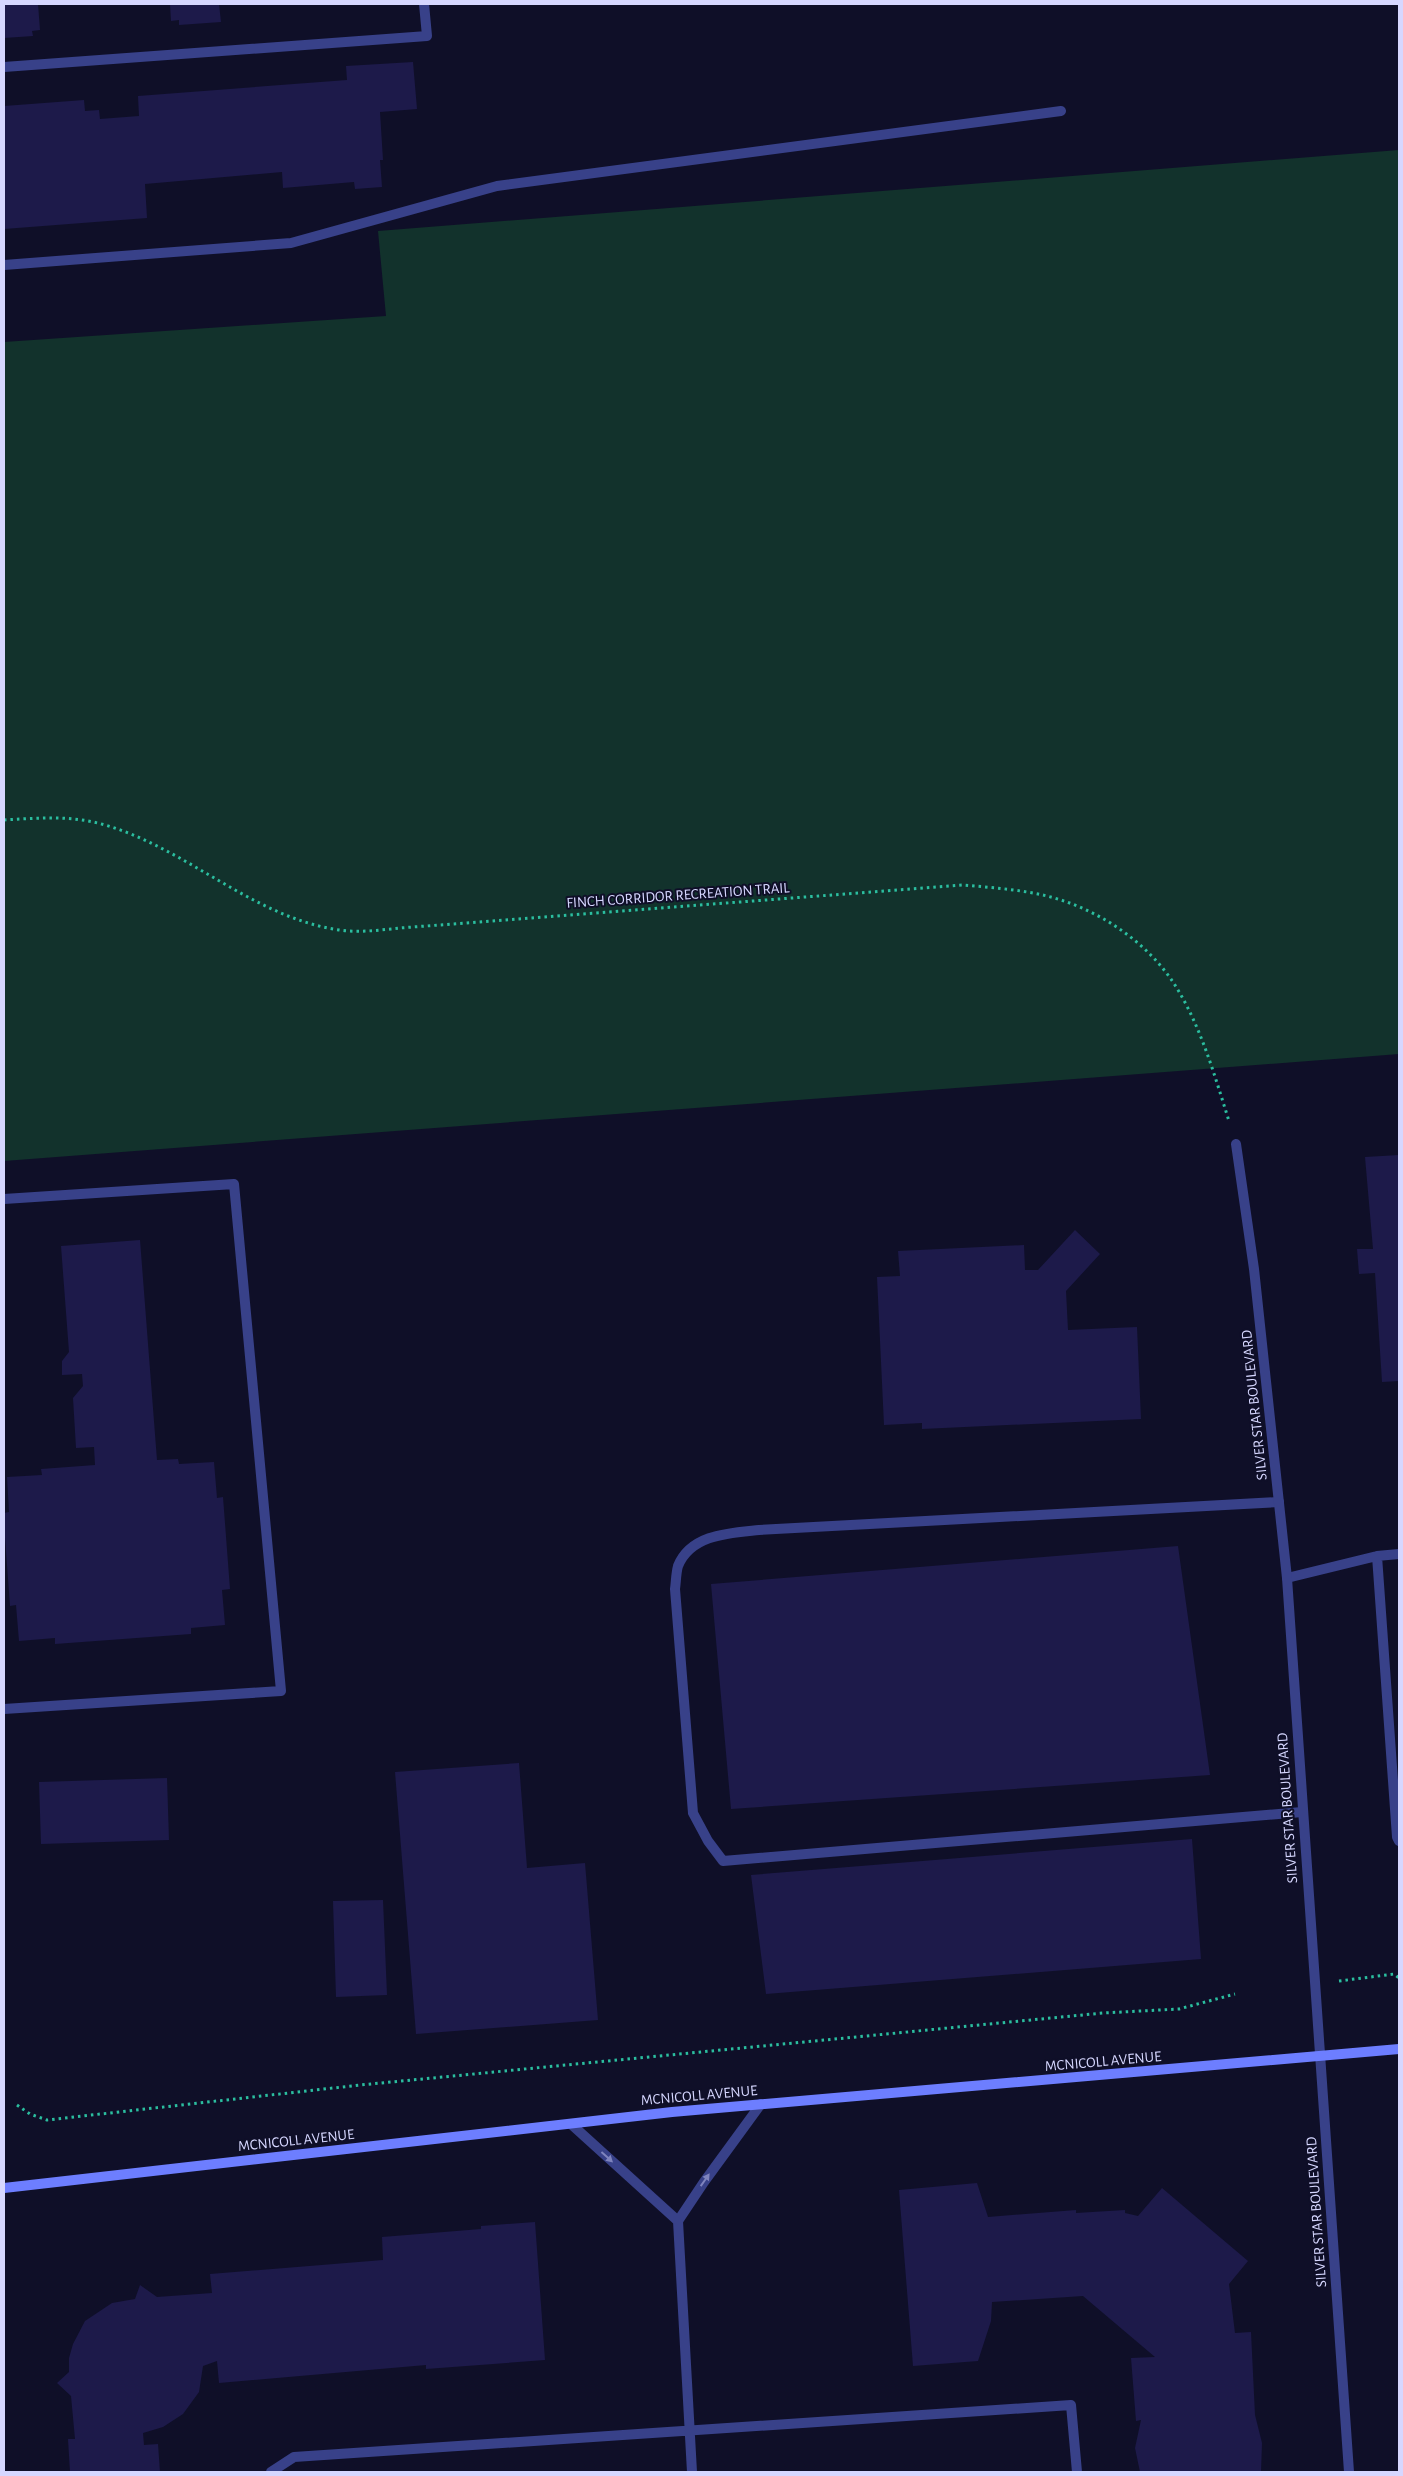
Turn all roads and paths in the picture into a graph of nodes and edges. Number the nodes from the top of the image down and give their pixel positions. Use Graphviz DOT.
graph roads {
  1 [pos="424,4"];
  2 [pos="4,67"];
  3 [pos="1062,111"];
  4 [pos="4,265"];
  5 [pos="4,820"];
  6 [pos="1236,1144"];
  7 [pos="4,1199"];
  8 [pos="1279,1502"];
  9 [pos="1399,1554"];
  10 [pos="1377,1556"];
  11 [pos="1287,1578"];
  12 [pos="4,1709"];
  13 [pos="1302,1812"];
  14 [pos="1399,1840"];
  15 [pos="1399,1978"];
  16 [pos="1314,1984"];
  17 [pos="1235,1994"];
  18 [pos="1399,2049"];
  19 [pos="1321,2056"];
  20 [pos="761,2104"];
  21 [pos="17,2105"];
  22 [pos="572,2124"];
  23 [pos="4,2188"];
  24 [pos="678,2221"];
  25 [pos="691,2430"];
  26 [pos="272,2472"];
  27 [pos="692,2472"];
  28 [pos="1077,2472"];
  29 [pos="1348,2472"];
  1 -- 2 [label="street"];
  3 -- 4 [label="street"];
  5 -- 6 [label="path, FINCH CORRIDOR RECREATION TRAIL"];
  6 -- 8 [label="street, SILVER STAR BOULEVARD"];
  7 -- 12 [label="street"];
  8 -- 11 [label="street, SILVER STAR BOULEVARD"];
  8 -- 13 [label="street"];
  9 -- 10 [label="street"];
  10 -- 11 [label="street"];
  10 -- 14 [label="street"];
  11 -- 13 [label="street, SILVER STAR BOULEVARD"];
  13 -- 16 [label="street, SILVER STAR BOULEVARD"];
  15 -- 16 [label="path"];
  16 -- 19 [label="street, SILVER STAR BOULEVARD"];
  17 -- 21 [label="path"];
  18 -- 19 [label="main road, MCNICOLL AVENUE"];
  19 -- 20 [label="main road, MCNICOLL AVENUE"];
  19 -- 29 [label="street, SILVER STAR BOULEVARD"];
  20 -- 22 [label="main road, MCNICOLL AVENUE"];
  24 -- 20 [label="street, one-way"];
  22 -- 23 [label="main road, MCNICOLL AVENUE"];
  22 -- 24 [label="street, one-way"];
  24 -- 25 [label="street"];
  25 -- 26 [label="street"];
  25 -- 27 [label="street"];
  25 -- 28 [label="street"];
}
